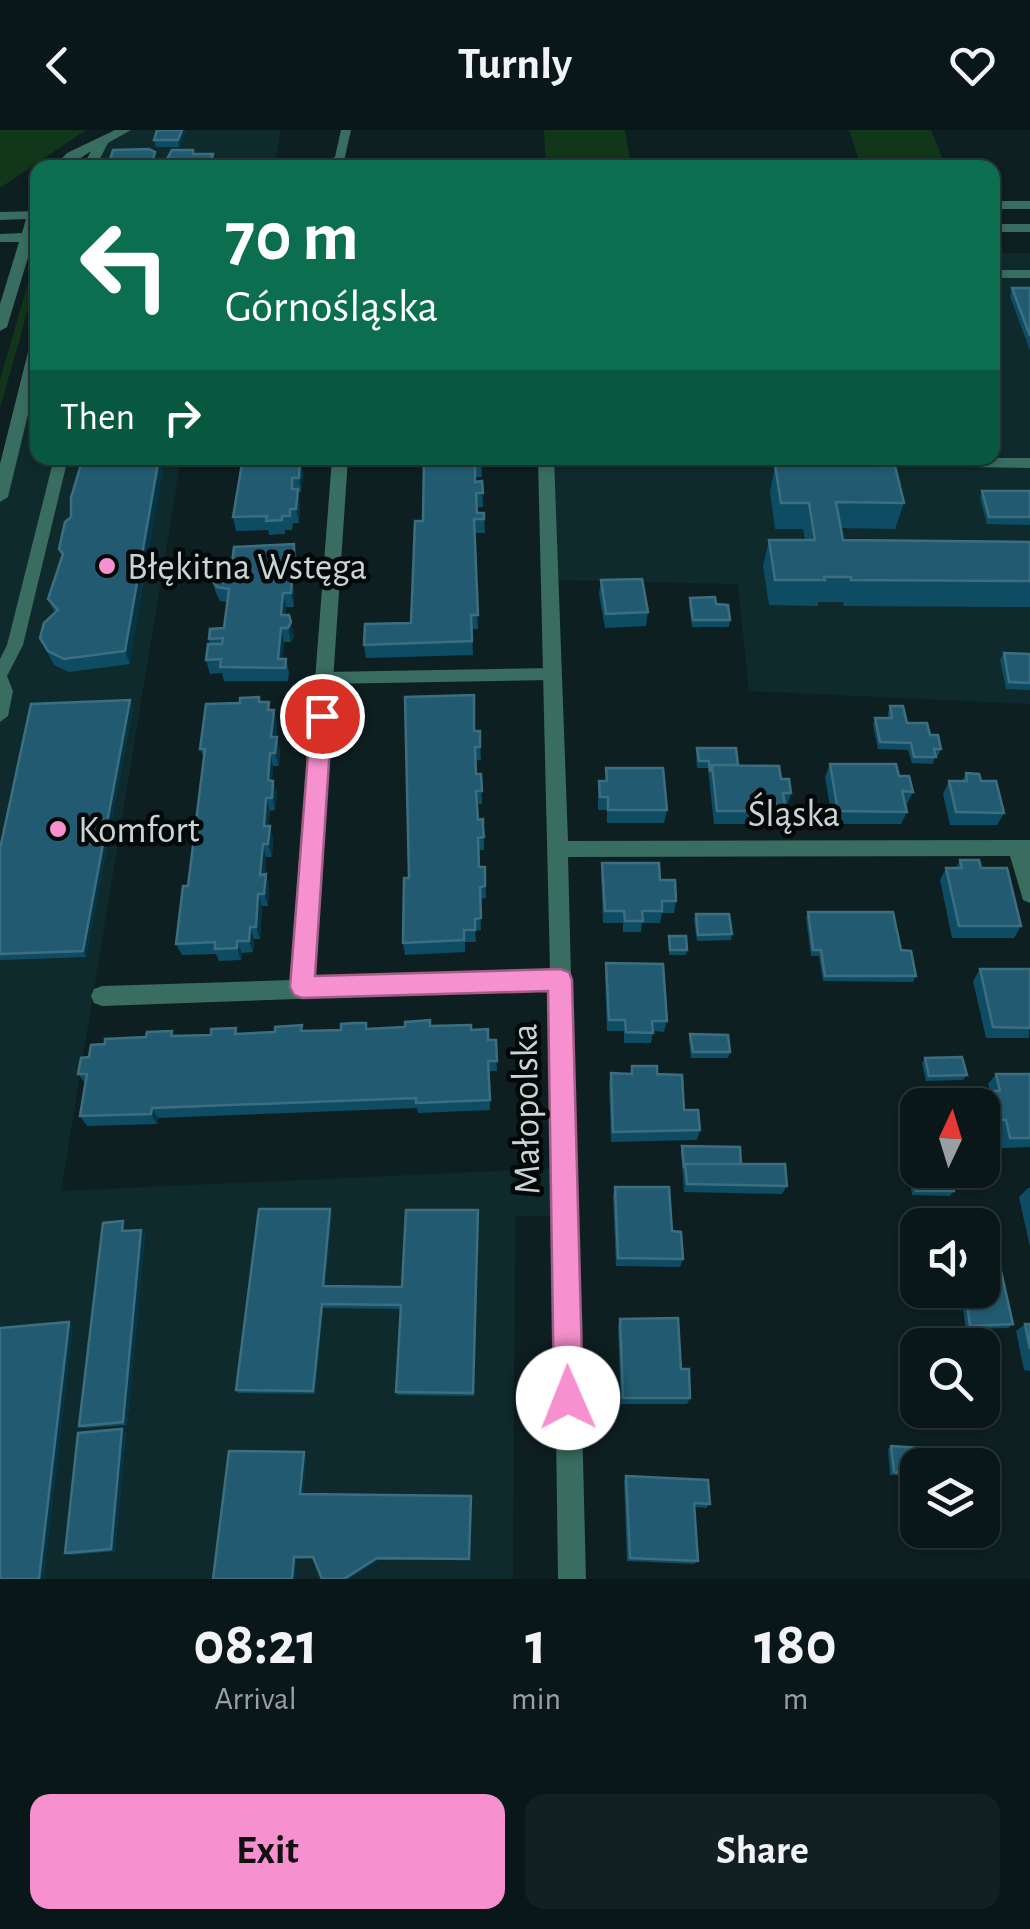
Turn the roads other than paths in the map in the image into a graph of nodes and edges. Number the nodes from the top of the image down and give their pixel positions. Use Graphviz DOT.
graph roads {
  1 [pos="126,130"];
  2 [pos="346,130"];
  3 [pos="101,135"];
  4 [pos="67,160"];
  5 [pos="91,160"];
  6 [pos="337,160"];
  7 [pos="1030,204"];
  8 [pos="1000,205"];
  9 [pos="30,214"];
  10 [pos="0,216"];
  11 [pos="1000,228"];
  12 [pos="1030,228"];
  13 [pos="0,238"];
  14 [pos="30,238"];
  15 [pos="30,242"];
  16 [pos="1000,274"];
  17 [pos="1030,274"];
  18 [pos="3,302"];
  19 [pos="0,328"];
  20 [pos="30,381"];
  21 [pos="1000,463"];
  22 [pos="1030,463"];
  23 [pos="58,465"];
  24 [pos="339,465"];
  25 [pos="546,465"];
  26 [pos="0,498"];
  27 [pos="551,674"];
  28 [pos="0,676"];
  29 [pos="324,678"];
  30 [pos="0,716"];
  31 [pos="1024,848"];
  32 [pos="558,849"];
  33 [pos="1030,894"];
  34 [pos="560,980"];
  35 [pos="302,987"];
  36 [pos="102,996"];
  37 [pos="572,1579"];
  1 -- 3 [label="street"];
  2 -- 6 [label="lane"];
  3 -- 4 [label="street"];
  3 -- 5 [label="street"];
  7 -- 8 [label="street"];
  9 -- 10 [label="street"];
  11 -- 12 [label="street"];
  13 -- 14 [label="street"];
  15 -- 18 [label="street"];
  16 -- 17 [label="lane"];
  18 -- 19 [label="street"];
  20 -- 26 [label="street"];
  21 -- 22 [label="lane"];
  23 -- 28 [label="lane"];
  24 -- 29 [label="street"];
  25 -- 27 [label="street, Małopolska"];
  27 -- 29 [label="lane"];
  27 -- 32 [label="street, Małopolska"];
  28 -- 30 [label="lane"];
  29 -- 35 [label="street"];
  31 -- 32 [label="street, Śląska"];
  31 -- 33 [label="street"];
  32 -- 34 [label="street, Małopolska"];
  34 -- 35 [label="street"];
  34 -- 37 [label="street, Małopolska"];
  35 -- 36 [label="street"];
}
